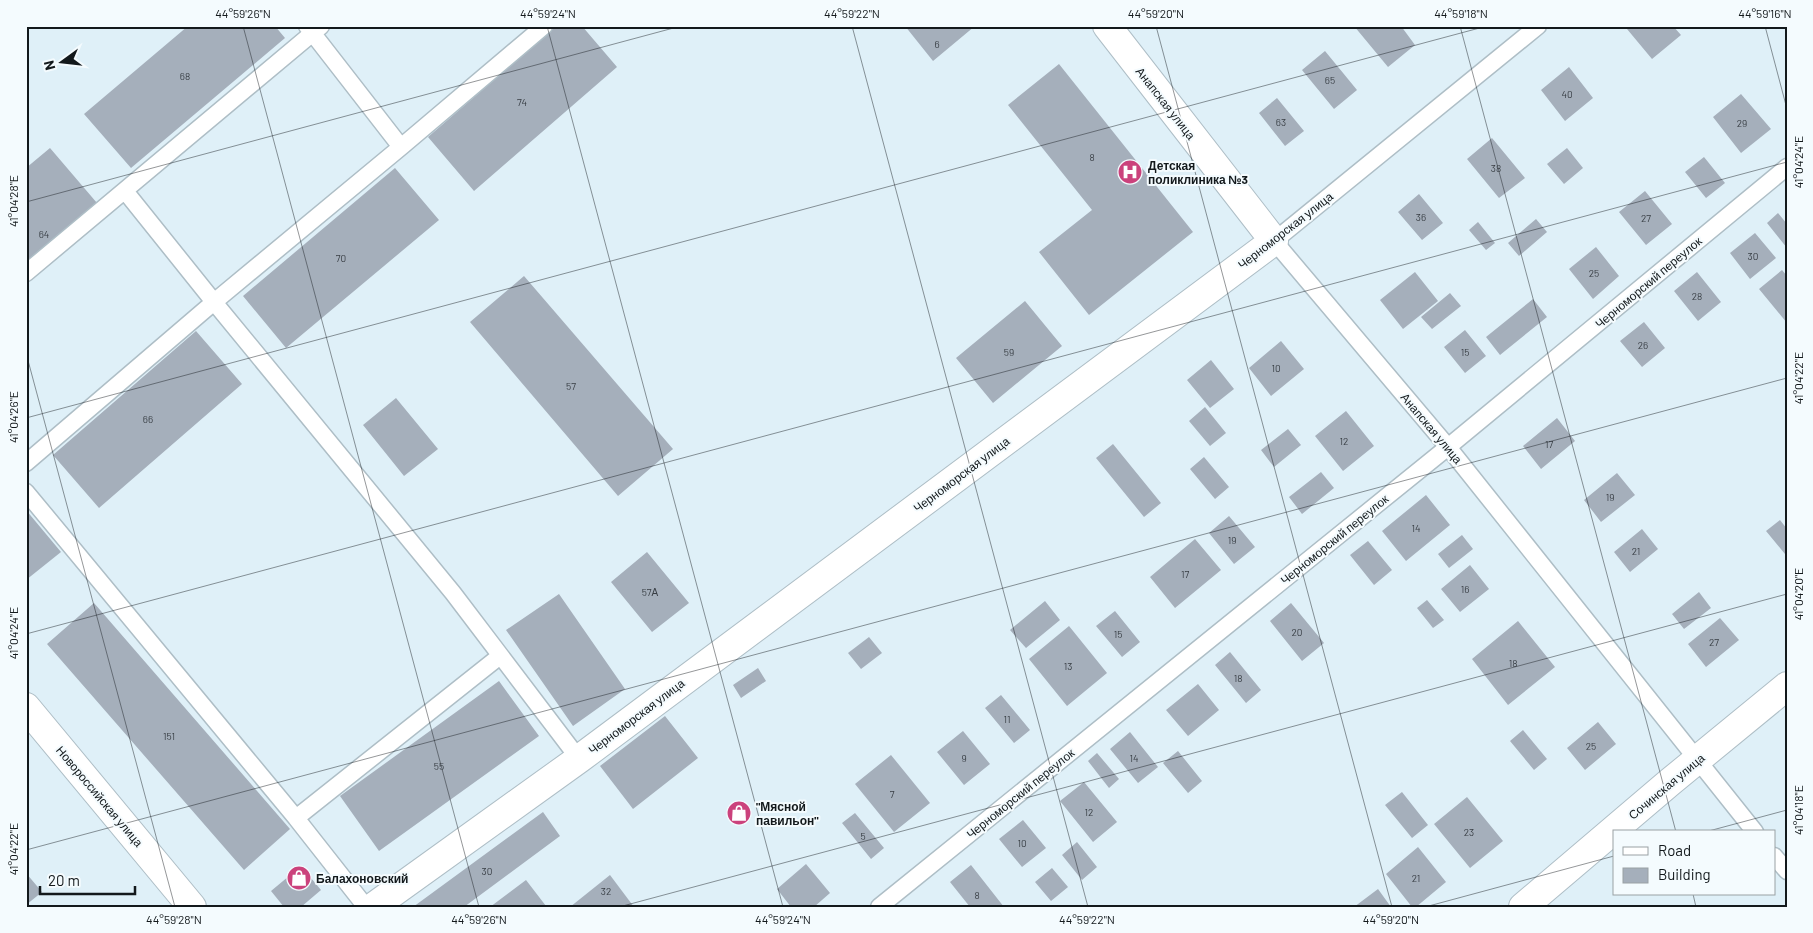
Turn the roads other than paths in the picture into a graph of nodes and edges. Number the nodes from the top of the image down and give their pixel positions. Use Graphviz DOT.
graph roads {
  1 [pos="544,26"];
  2 [pos="1107,26"];
  3 [pos="1538,26"];
  4 [pos="314,29"];
  5 [pos="401,147"];
  6 [pos="1787,167"];
  7 [pos="125,191"];
  8 [pos="1274,241"];
  9 [pos="26,273"];
  10 [pos="214,302"];
  11 [pos="1448,447"];
  12 [pos="26,463"];
  13 [pos="26,492"];
  14 [pos="500,656"];
  15 [pos="1787,686"];
  16 [pos="26,707"];
  17 [pos="579,759"];
  18 [pos="1696,760"];
  19 [pos="296,818"];
  20 [pos="1614,830"];
  21 [pos="1753,830"];
  22 [pos="1613,831"];
  23 [pos="1776,858"];
  24 [pos="1787,871"];
  25 [pos="192,907"];
  26 [pos="366,907"];
  27 [pos="373,907"];
  28 [pos="879,907"];
  29 [pos="1523,907"];
  1 -- 5 [label="lane"];
  2 -- 8 [label="street, Анапская улица"];
  3 -- 8 [label="lane, Черноморская улица"];
  4 -- 5 [label="lane"];
  4 -- 7 [label="lane"];
  5 -- 10 [label="lane"];
  6 -- 11 [label="lane, Черноморский переулок"];
  7 -- 9 [label="lane"];
  7 -- 10 [label="lane"];
  8 -- 11 [label="lane, Анапская улица"];
  8 -- 17 [label="street, Черноморская улица"];
  10 -- 12 [label="lane"];
  10 -- 14 [label="lane"];
  11 -- 18 [label="lane, Анапская улица"];
  11 -- 28 [label="lane, Черноморский переулок"];
  13 -- 19 [label="lane"];
  14 -- 17 [label="lane"];
  14 -- 19 [label="lane"];
  15 -- 18 [label="street, Сочинская улица"];
  16 -- 25 [label="street, Новороссийская улица"];
  17 -- 27 [label="street, Черноморская улица"];
  18 -- 20 [label="street, Сочинская улица"];
  18 -- 21 [label="lane, Анапская улица"];
  19 -- 26 [label="lane"];
  22 -- 29 [label="street, Сочинская улица"];
  23 -- 24 [label="lane"];
}
